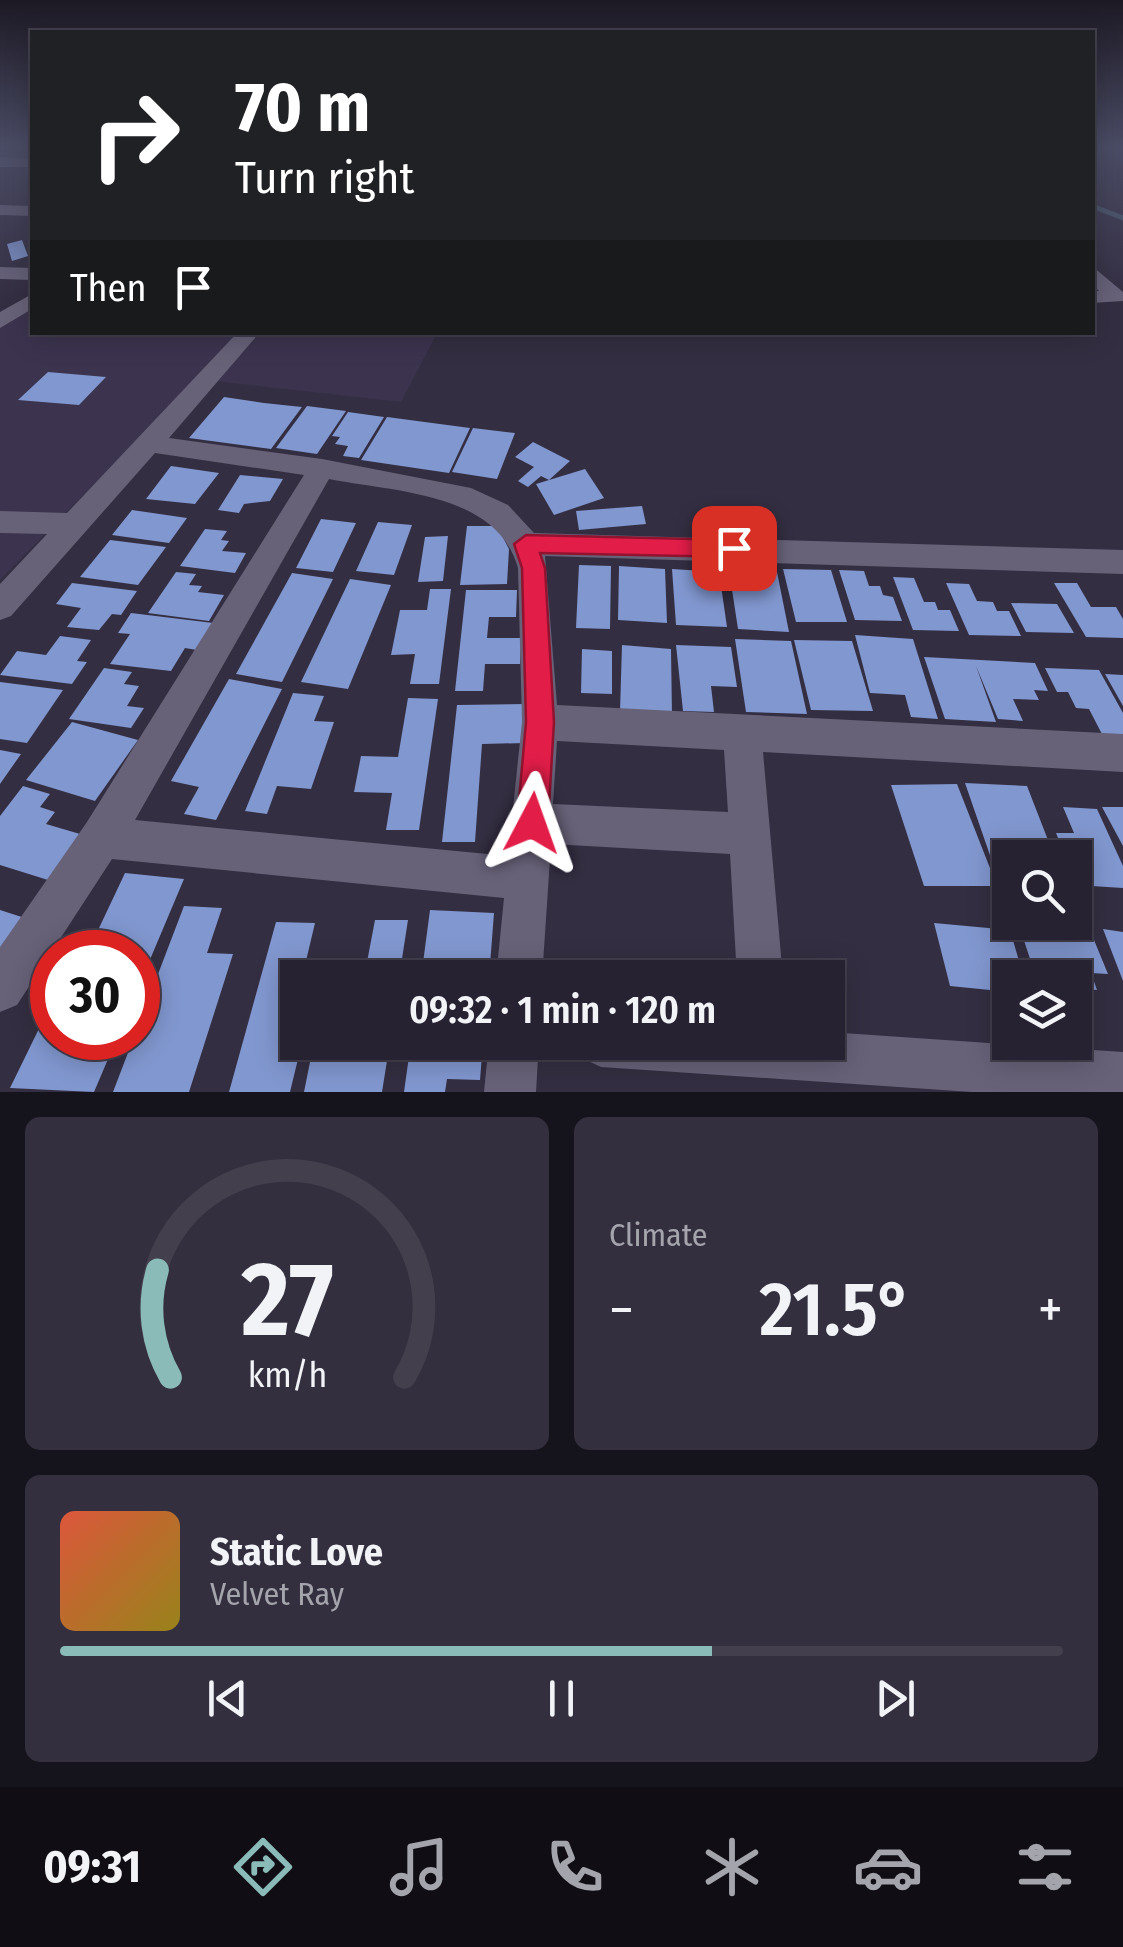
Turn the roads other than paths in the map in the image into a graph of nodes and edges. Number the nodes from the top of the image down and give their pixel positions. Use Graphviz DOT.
graph roads {
  1 [pos="0,210"];
  2 [pos="30,211"];
  3 [pos="0,273"];
  4 [pos="30,274"];
  5 [pos="1095,275"];
  6 [pos="1095,297"];
  7 [pos="1120,299"];
  8 [pos="30,301"];
  9 [pos="0,322"];
  10 [pos="247,335"];
  11 [pos="151,444"];
  12 [pos="322,468"];
  13 [pos="0,522"];
  14 [pos="76,524"];
  15 [pos="526,544"];
  16 [pos="1123,562"];
  17 [pos="0,606"];
  18 [pos="540,722"];
  19 [pos="742,730"];
  20 [pos="1123,753"];
  21 [pos="532,823"];
  22 [pos="746,834"];
  23 [pos="102,837"];
  24 [pos="525,880"];
  25 [pos="520,960"];
  26 [pos="758,960"];
  27 [pos="0,988"];
  28 [pos="845,1054"];
  29 [pos="513,1060"];
  30 [pos="1123,1077"];
  31 [pos="510,1092"];
  1 -- 2 [label="street"];
  3 -- 4 [label="street"];
  5 -- 7 [label="street"];
  6 -- 7 [label="street"];
  8 -- 9 [label="street"];
  10 -- 11 [label="street"];
  11 -- 12 [label="street"];
  11 -- 14 [label="street"];
  12 -- 15 [label="street"];
  12 -- 23 [label="street"];
  13 -- 14 [label="street"];
  14 -- 17 [label="street"];
  15 -- 16 [label="street"];
  15 -- 18 [label="street"];
  18 -- 19 [label="street"];
  18 -- 21 [label="street"];
  19 -- 20 [label="street"];
  19 -- 22 [label="street"];
  21 -- 22 [label="street"];
  21 -- 24 [label="street"];
  22 -- 26 [label="street"];
  23 -- 24 [label="street"];
  23 -- 27 [label="street"];
  24 -- 25 [label="street"];
  28 -- 30 [label="street"];
  29 -- 31 [label="street"];
}
